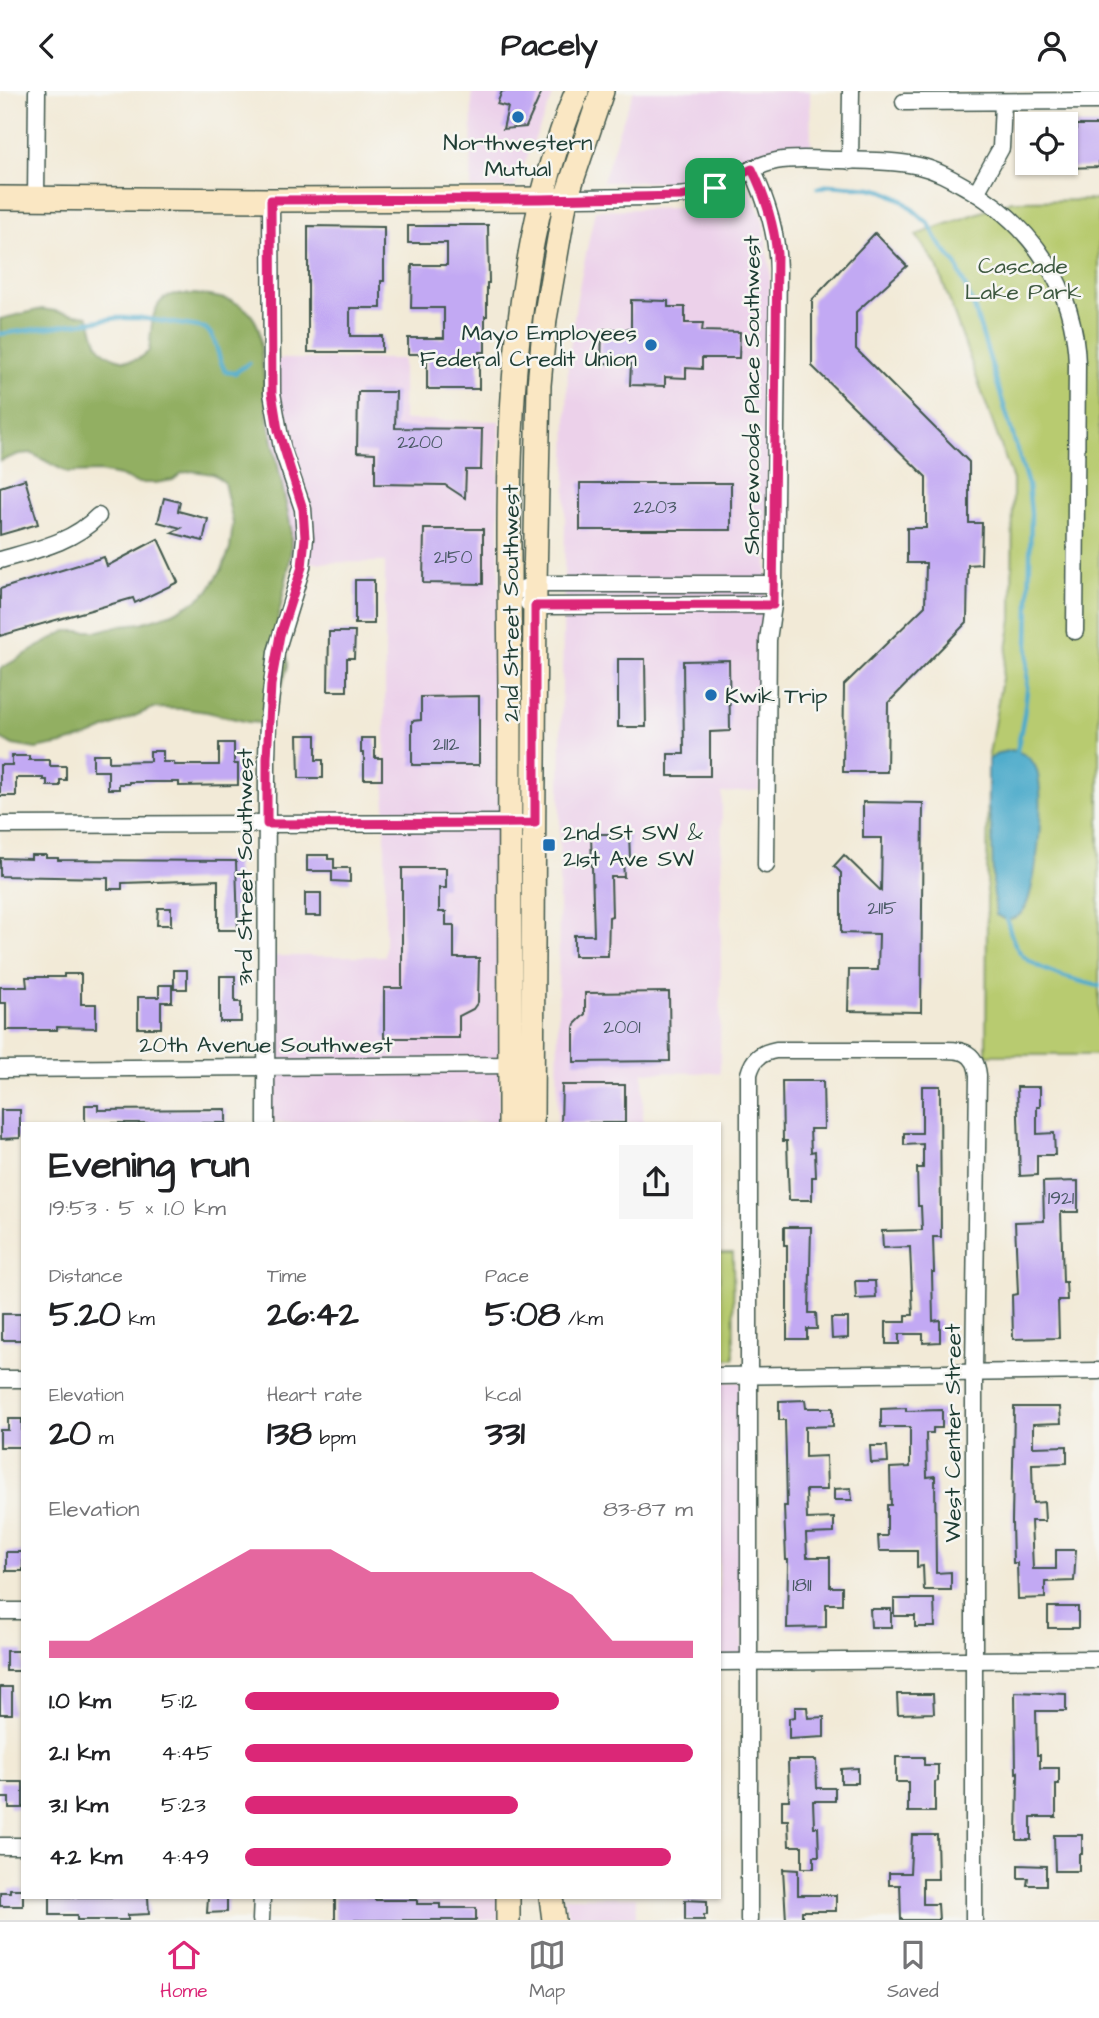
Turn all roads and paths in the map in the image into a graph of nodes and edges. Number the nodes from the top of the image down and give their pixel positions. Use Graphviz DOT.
graph roads {
  1 [pos="37,91"];
  2 [pos="577,91"];
  3 [pos="602,91"];
  4 [pos="851,91"];
  5 [pos="949,96"];
  6 [pos="1055,96"];
  7 [pos="1099,101"];
  8 [pos="904,102"];
  9 [pos="1003,102"];
  10 [pos="850,161"];
  11 [pos="752,169"];
  12 [pos="976,193"];
  13 [pos="0,198"];
  14 [pos="36,198"];
  15 [pos="566,198"];
  16 [pos="541,199"];
  17 [pos="271,200"];
  18 [pos="98,516"];
  19 [pos="0,560"];
  20 [pos="774,584"];
  21 [pos="510,594"];
  22 [pos="535,595"];
  23 [pos="773,605"];
  24 [pos="1075,631"];
  25 [pos="509,823"];
  26 [pos="535,823"];
  27 [pos="267,824"];
  28 [pos="0,825"];
  29 [pos="766,865"];
  30 [pos="509,1065"];
  31 [pos="532,1065"];
  32 [pos="267,1067"];
  33 [pos="0,1069"];
  34 [pos="267,1122"];
  35 [pos="510,1122"];
  36 [pos="532,1122"];
  37 [pos="1099,1371"];
  38 [pos="974,1373"];
  39 [pos="748,1375"];
  40 [pos="721,1376"];
  41 [pos="0,1379"];
  42 [pos="21,1379"];
  43 [pos="0,1611"];
  44 [pos="21,1611"];
  45 [pos="1099,1659"];
  46 [pos="974,1661"];
  47 [pos="721,1662"];
  48 [pos="749,1662"];
  49 [pos="0,1846"];
  50 [pos="21,1846"];
  51 [pos="262,1899"];
  52 [pos="508,1899"];
  53 [pos="551,1899"];
  54 [pos="261,1920"];
  55 [pos="508,1920"];
  56 [pos="554,1920"];
  57 [pos="749,1920"];
  58 [pos="974,1920"];
  1 -- 14 [label="street"];
  2 -- 16 [label="main road, 2nd Street Southwest"];
  3 -- 15 [label="main road, 2nd Street Southwest"];
  4 -- 10 [label="street"];
  5 -- 8 [label="street"];
  5 -- 9 [label="street"];
  6 -- 7 [label="street"];
  6 -- 9 [label="street"];
  9 -- 12 [label="street"];
  10 -- 11 [label="street"];
  10 -- 12 [label="street"];
  11 -- 15 [label="street"];
  11 -- 20 [label="street, Shorewoods Place Southwest"];
  12 -- 24 [label="street"];
  13 -- 14 [label="main road"];
  14 -- 17 [label="main road"];
  15 -- 16 [label="main road"];
  15 -- 22 [label="main road, 2nd Street Southwest"];
  16 -- 17 [label="main road"];
  16 -- 21 [label="main road, 2nd Street Southwest"];
  17 -- 27 [label="street, 3rd Street Southwest"];
  18 -- 19 [label="street"];
  20 -- 22 [label="street, Shorewoods Place Southwest"];
  20 -- 23 [label="street, Shorewoods Place Southwest"];
  21 -- 22 [label="street, Shorewoods Place Southwest"];
  21 -- 25 [label="main road, 2nd Street Southwest"];
  22 -- 23 [label="street, Shorewoods Place Southwest"];
  22 -- 26 [label="main road, 2nd Street Southwest"];
  23 -- 29 [label="street, Shorewoods Place Southwest"];
  25 -- 26 [label="street"];
  25 -- 27 [label="street"];
  25 -- 30 [label="main road, 2nd Street Southwest"];
  26 -- 31 [label="main road, 2nd Street Southwest"];
  27 -- 28 [label="street"];
  27 -- 32 [label="street, 3rd Street Southwest"];
  30 -- 31 [label="street, 20th Avenue Southwest"];
  30 -- 32 [label="street, 20th Avenue Southwest"];
  30 -- 35 [label="main road, 2nd Street Southwest"];
  31 -- 36 [label="main road, 2nd Street Southwest"];
  32 -- 33 [label="street, 20th Avenue Southwest"];
  32 -- 34 [label="street, 3rd Street Southwest"];
  37 -- 38 [label="street"];
  38 -- 39 [label="street"];
  38 -- 39 [label="street, West Center Street"];
  38 -- 46 [label="street, West Center Street"];
  39 -- 40 [label="street"];
  39 -- 48 [label="street"];
  41 -- 42 [label="street"];
  43 -- 44 [label="street"];
  45 -- 46 [label="street"];
  46 -- 48 [label="street"];
  46 -- 58 [label="street, West Center Street"];
  47 -- 48 [label="street"];
  48 -- 57 [label="street"];
  49 -- 50 [label="street"];
  51 -- 54 [label="street"];
  52 -- 55 [label="main road"];
  53 -- 56 [label="main road"];
}
